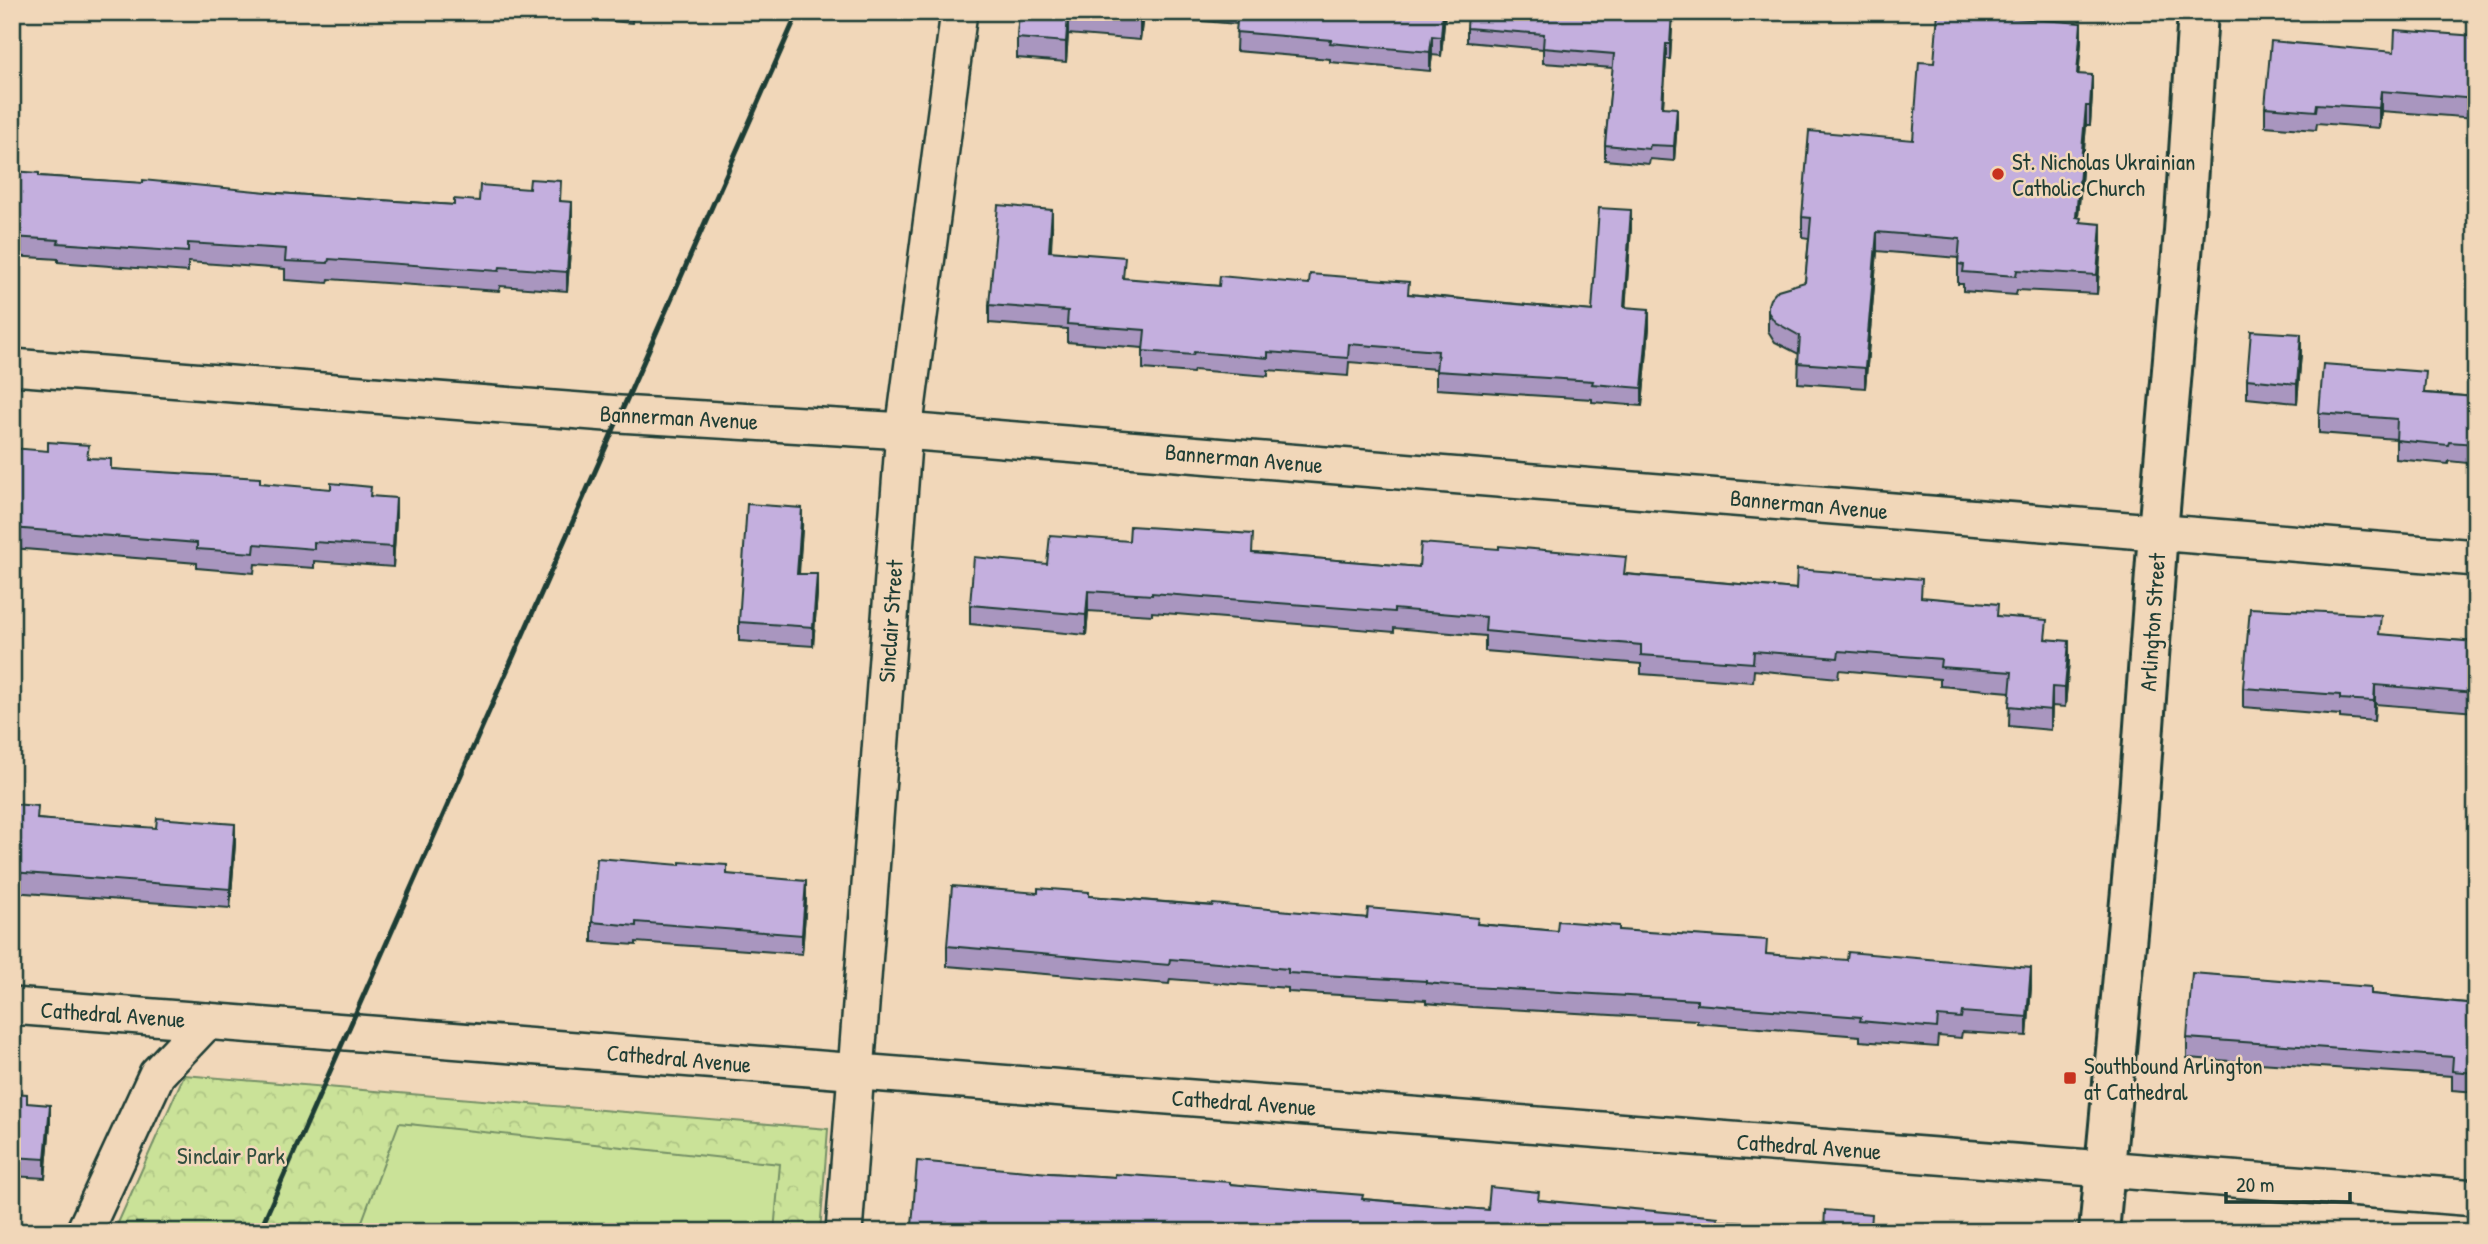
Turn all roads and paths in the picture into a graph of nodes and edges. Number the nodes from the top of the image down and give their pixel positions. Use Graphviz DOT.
graph roads {
  1 [pos="959,12"];
  2 [pos="2198,12"];
  3 [pos="12,368"];
  4 [pos="904,430"];
  5 [pos="2158,531"];
  6 [pos="2476,558"];
  7 [pos="12,1006"];
  8 [pos="206,1021"];
  9 [pos="857,1072"];
  10 [pos="2104,1169"];
  11 [pos="2476,1198"];
  12 [pos="84,1232"];
  13 [pos="844,1232"];
  14 [pos="2099,1232"];
  1 -- 4 [label="street, Sinclair Street"];
  2 -- 5 [label="main road, Arlington Street"];
  3 -- 4 [label="street, Bannerman Avenue"];
  4 -- 5 [label="street, Bannerman Avenue"];
  4 -- 9 [label="street, Sinclair Street"];
  5 -- 6 [label="street, Bannerman Avenue"];
  5 -- 10 [label="main road, Arlington Street"];
  7 -- 8 [label="street, Cathedral Avenue"];
  8 -- 9 [label="street, Cathedral Avenue"];
  8 -- 12 [label="street"];
  9 -- 10 [label="street, Cathedral Avenue"];
  9 -- 13 [label="street, Sinclair Street"];
  10 -- 11 [label="street, Cathedral Avenue"];
  10 -- 14 [label="main road, Arlington Street"];
}
